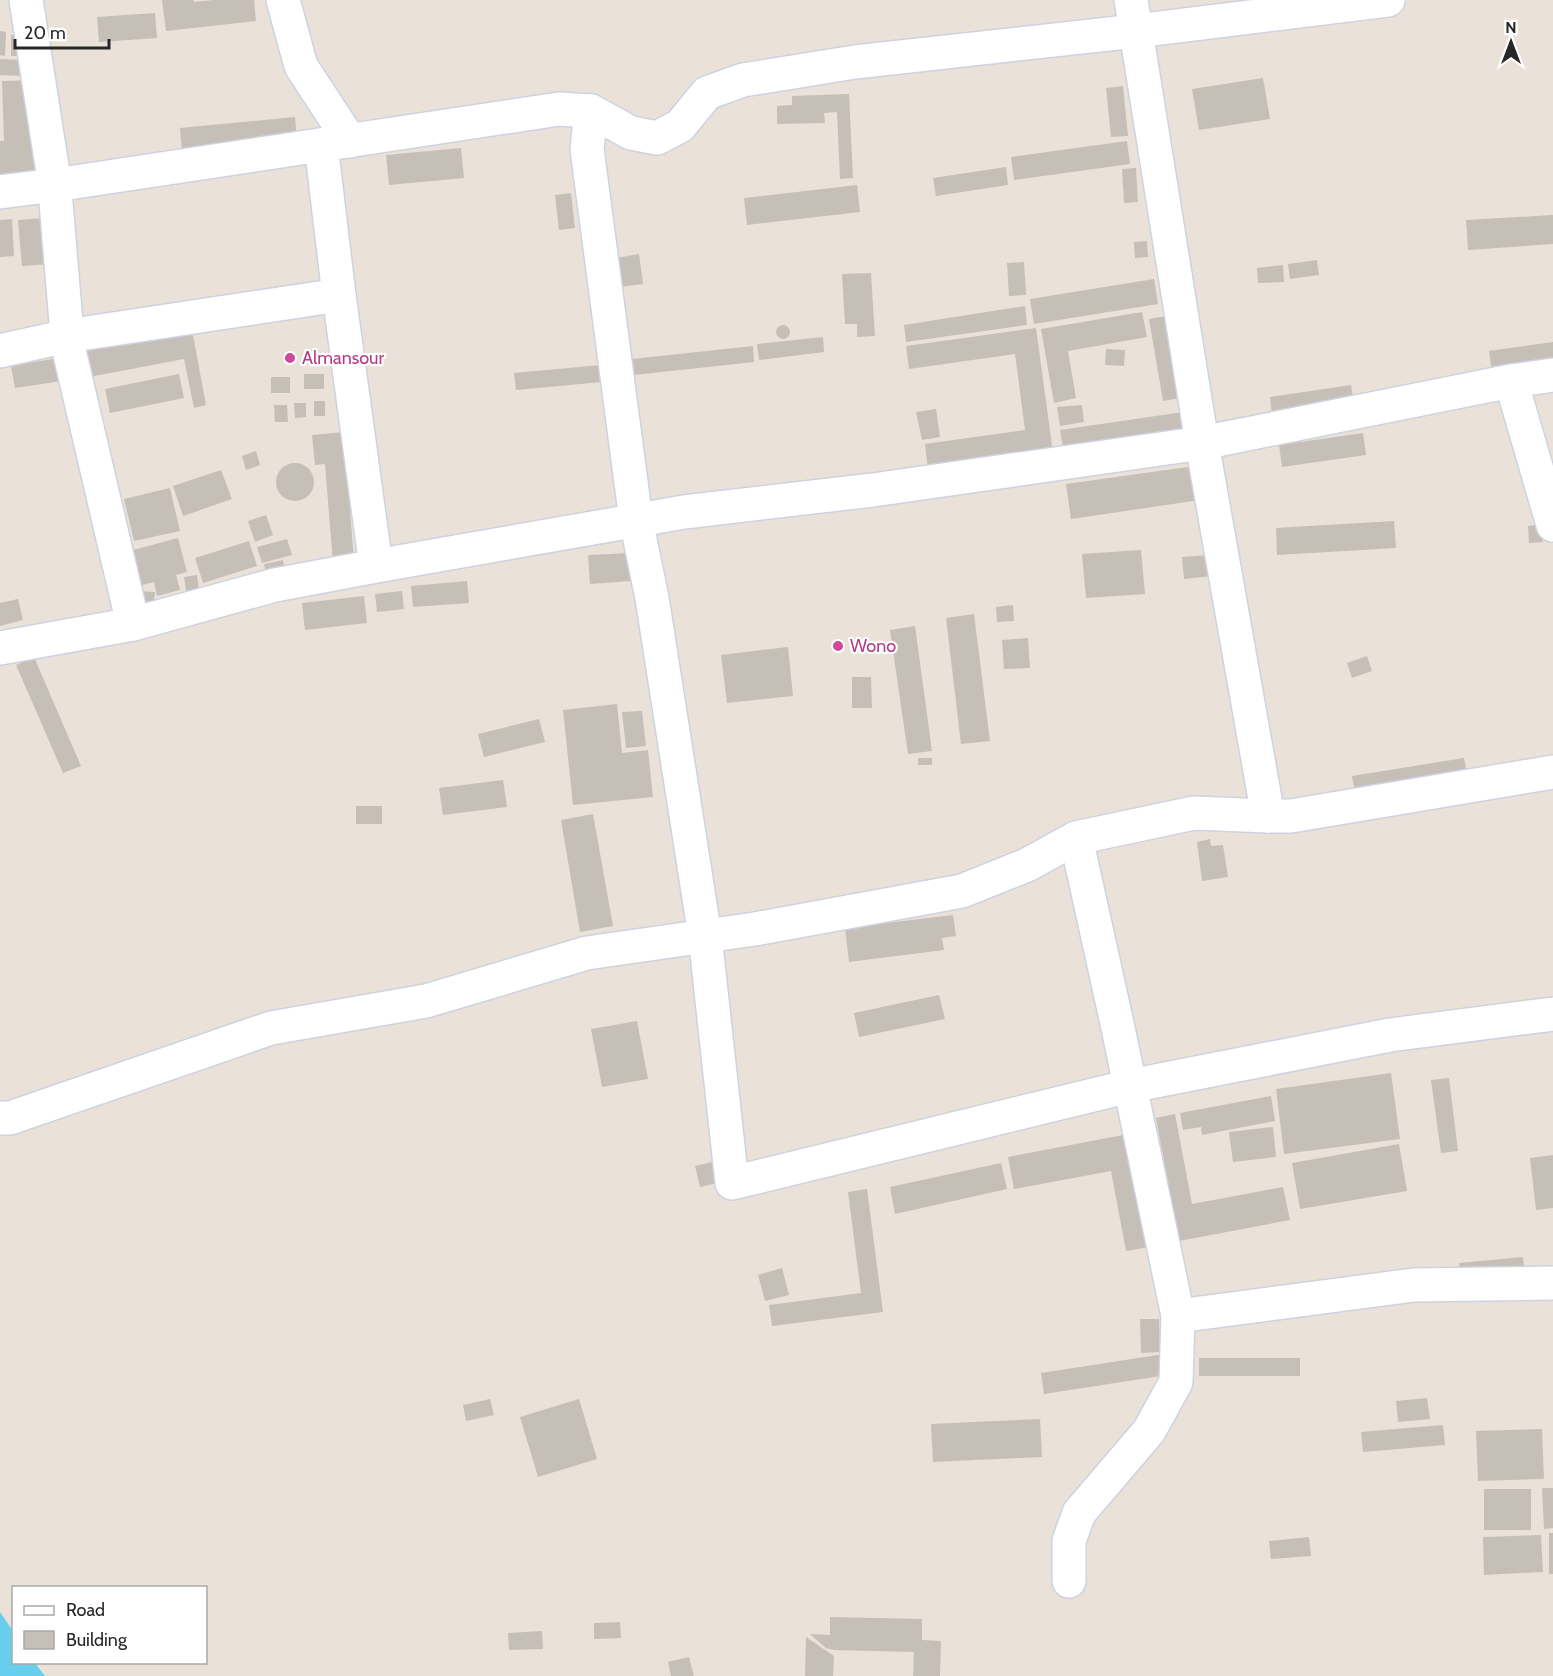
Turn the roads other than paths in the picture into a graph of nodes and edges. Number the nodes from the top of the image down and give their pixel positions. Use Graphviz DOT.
graph roads {
  1 [pos="26,0"];
  2 [pos="283,0"];
  3 [pos="1388,0"];
  4 [pos="1133,16"];
  5 [pos="591,111"];
  6 [pos="336,143"];
  7 [pos="55,185"];
  8 [pos="0,192"];
  9 [pos="339,295"];
  10 [pos="67,336"];
  11 [pos="0,351"];
  12 [pos="1553,375"];
  13 [pos="1511,381"];
  14 [pos="1202,443"];
  15 [pos="636,520"];
  16 [pos="1553,525"];
  17 [pos="376,566"];
  18 [pos="133,624"];
  19 [pos="0,648"];
  20 [pos="1553,772"];
  21 [pos="1268,816"];
  22 [pos="1076,838"];
  23 [pos="705,936"];
  24 [pos="1553,1014"];
  25 [pos="1130,1086"];
  26 [pos="0,1118"];
  27 [pos="1553,1283"];
  28 [pos="1178,1316"];
  29 [pos="1069,1581"];
  1 -- 7 [label="street"];
  2 -- 6 [label="street"];
  3 -- 4 [label="street"];
  4 -- 5 [label="street"];
  4 -- 14 [label="street"];
  5 -- 6 [label="street"];
  5 -- 15 [label="street"];
  6 -- 7 [label="street"];
  6 -- 9 [label="street"];
  7 -- 8 [label="street"];
  7 -- 10 [label="street"];
  9 -- 10 [label="street"];
  9 -- 17 [label="street"];
  10 -- 11 [label="street"];
  10 -- 18 [label="street"];
  12 -- 13 [label="street"];
  13 -- 14 [label="street"];
  13 -- 16 [label="street"];
  14 -- 15 [label="street"];
  14 -- 21 [label="street"];
  15 -- 17 [label="street"];
  15 -- 23 [label="street"];
  17 -- 18 [label="street"];
  18 -- 19 [label="street"];
  20 -- 21 [label="street"];
  21 -- 22 [label="street"];
  22 -- 23 [label="street"];
  22 -- 25 [label="street"];
  23 -- 25 [label="street"];
  23 -- 26 [label="street"];
  24 -- 25 [label="street"];
  25 -- 28 [label="street"];
  27 -- 28 [label="street"];
  28 -- 29 [label="street"];
}
